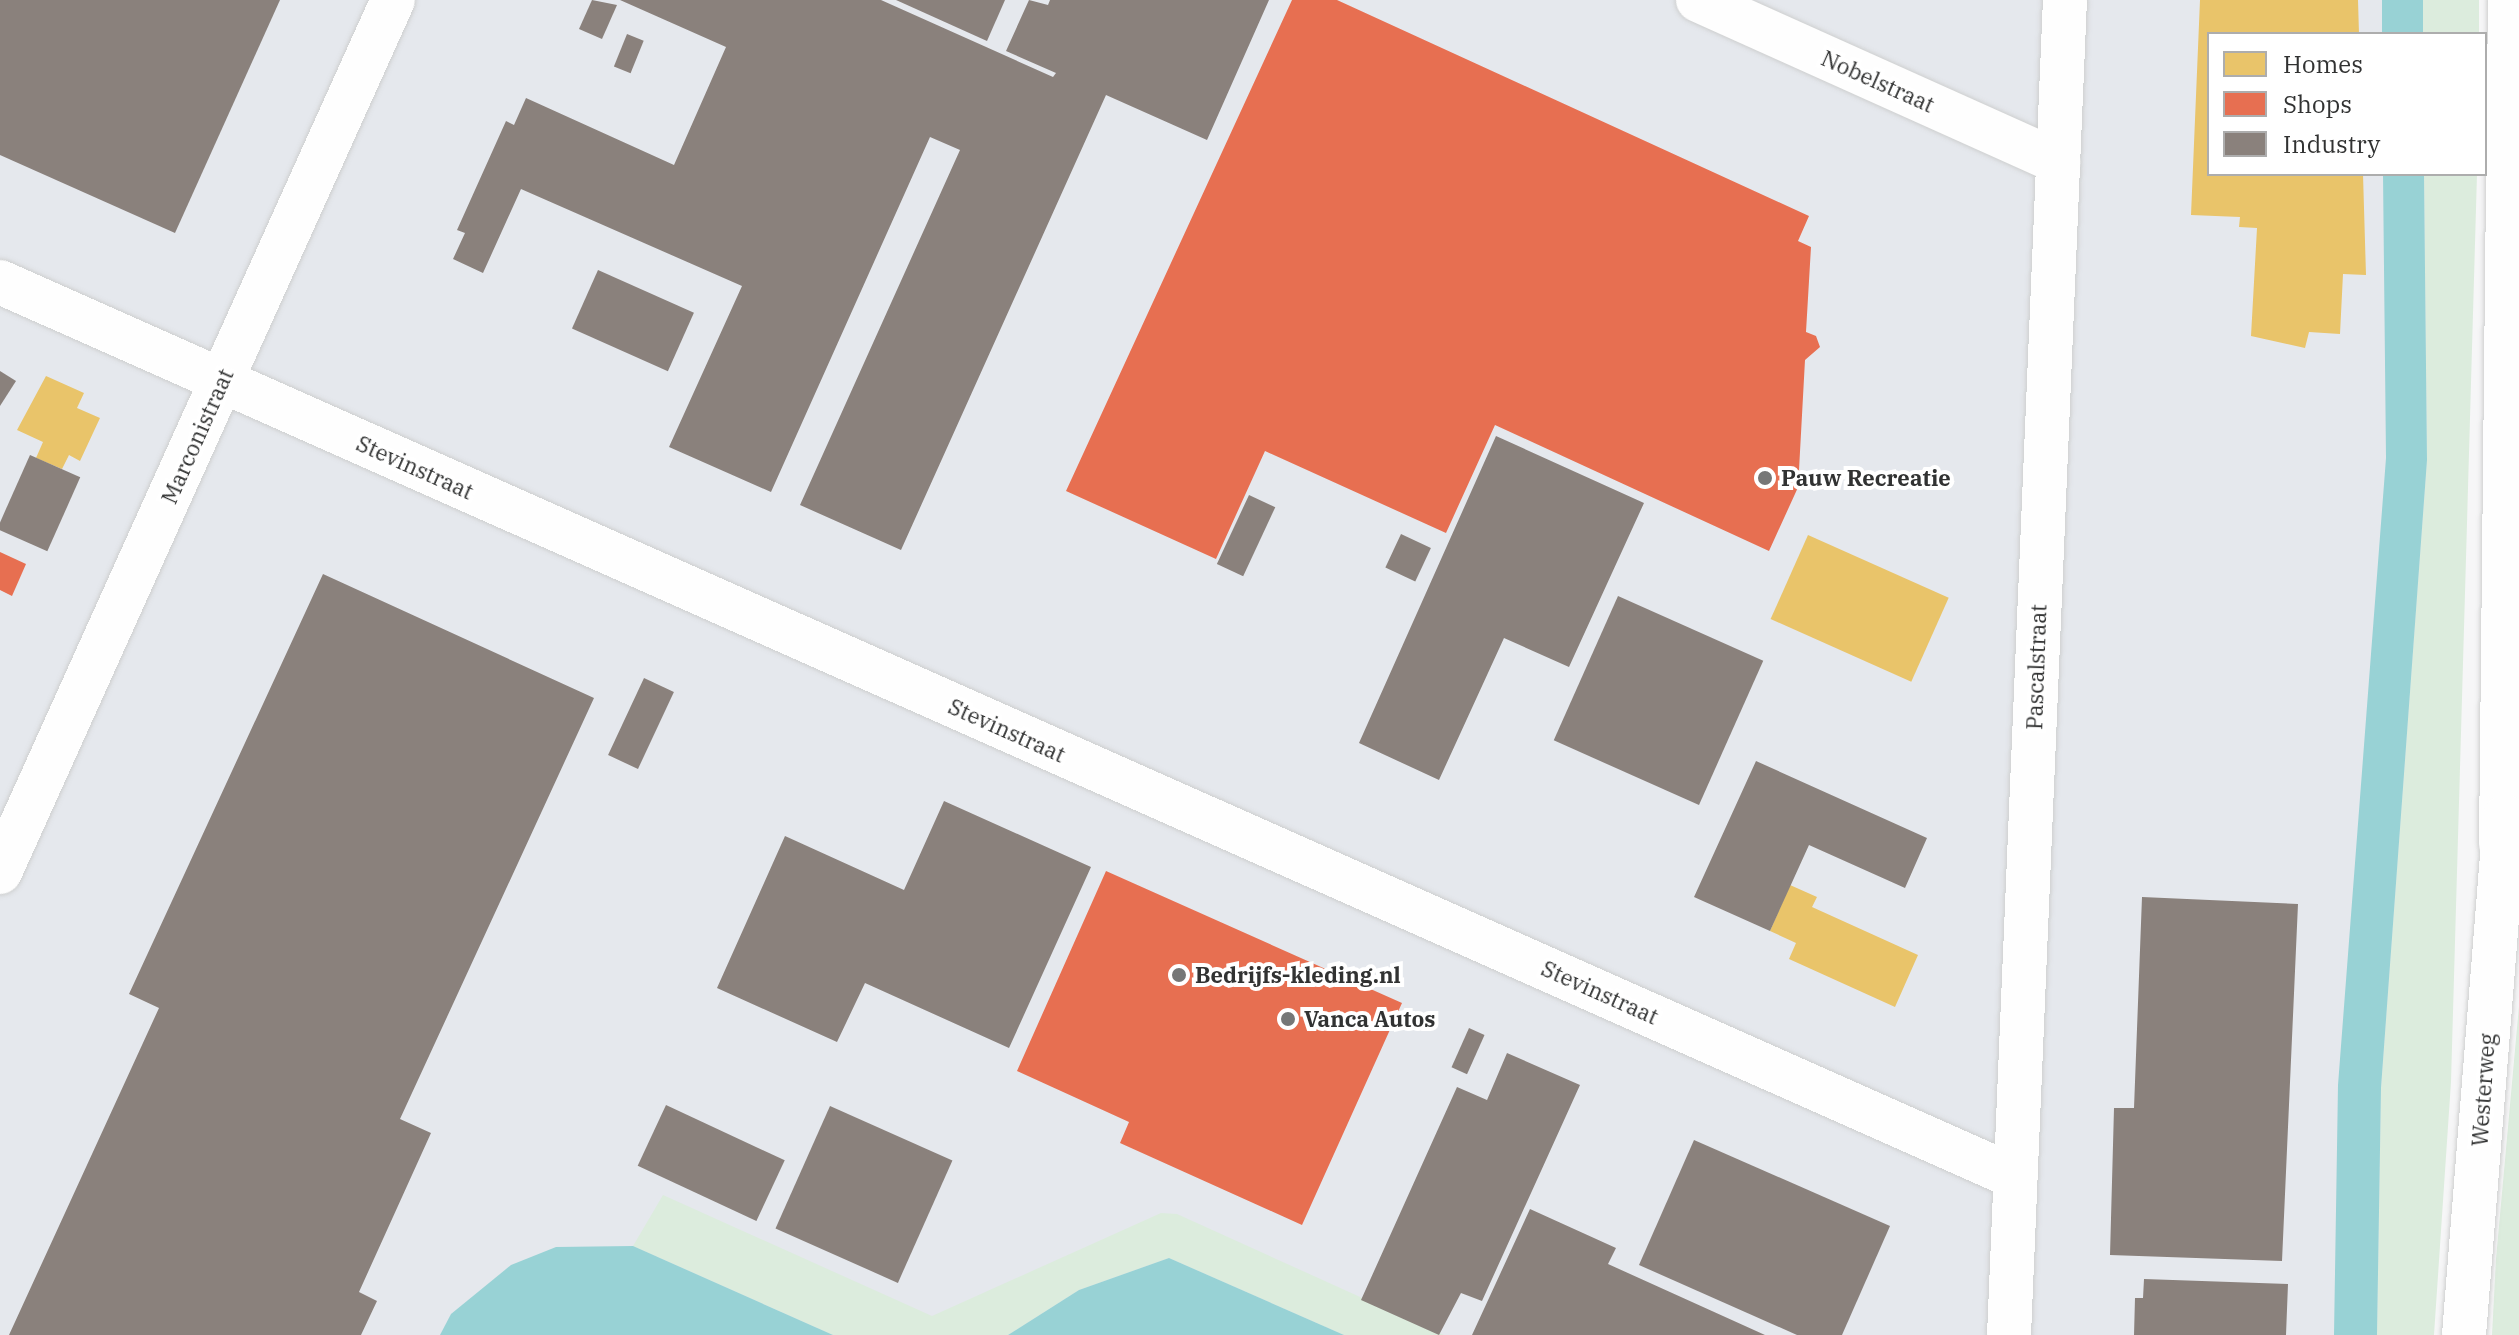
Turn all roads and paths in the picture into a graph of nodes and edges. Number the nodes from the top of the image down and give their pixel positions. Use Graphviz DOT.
graph roads {
  1 [pos="393,0"];
  2 [pos="1698,0"];
  3 [pos="2065,0"];
  4 [pos="2510,0"];
  5 [pos="2058,162"];
  6 [pos="0,282"];
  7 [pos="222,381"];
  8 [pos="2519,715"];
  9 [pos="2501,844"];
  10 [pos="0,872"];
  11 [pos="2015,1177"];
  12 [pos="2009,1335"];
  13 [pos="2464,1335"];
  1 -- 7 [label="street, Marconistraat"];
  2 -- 5 [label="street, Nobelstraat"];
  3 -- 5 [label="street, Pascalstraat"];
  4 -- 9 [label="street, Westerweg"];
  5 -- 11 [label="street, Pascalstraat"];
  6 -- 7 [label="street, Stevinstraat"];
  7 -- 10 [label="street, Marconistraat"];
  7 -- 11 [label="street, Stevinstraat"];
  8 -- 9 [label="street, Westerweg"];
  9 -- 13 [label="street, Westerweg"];
  11 -- 12 [label="street, Pascalstraat"];
}
